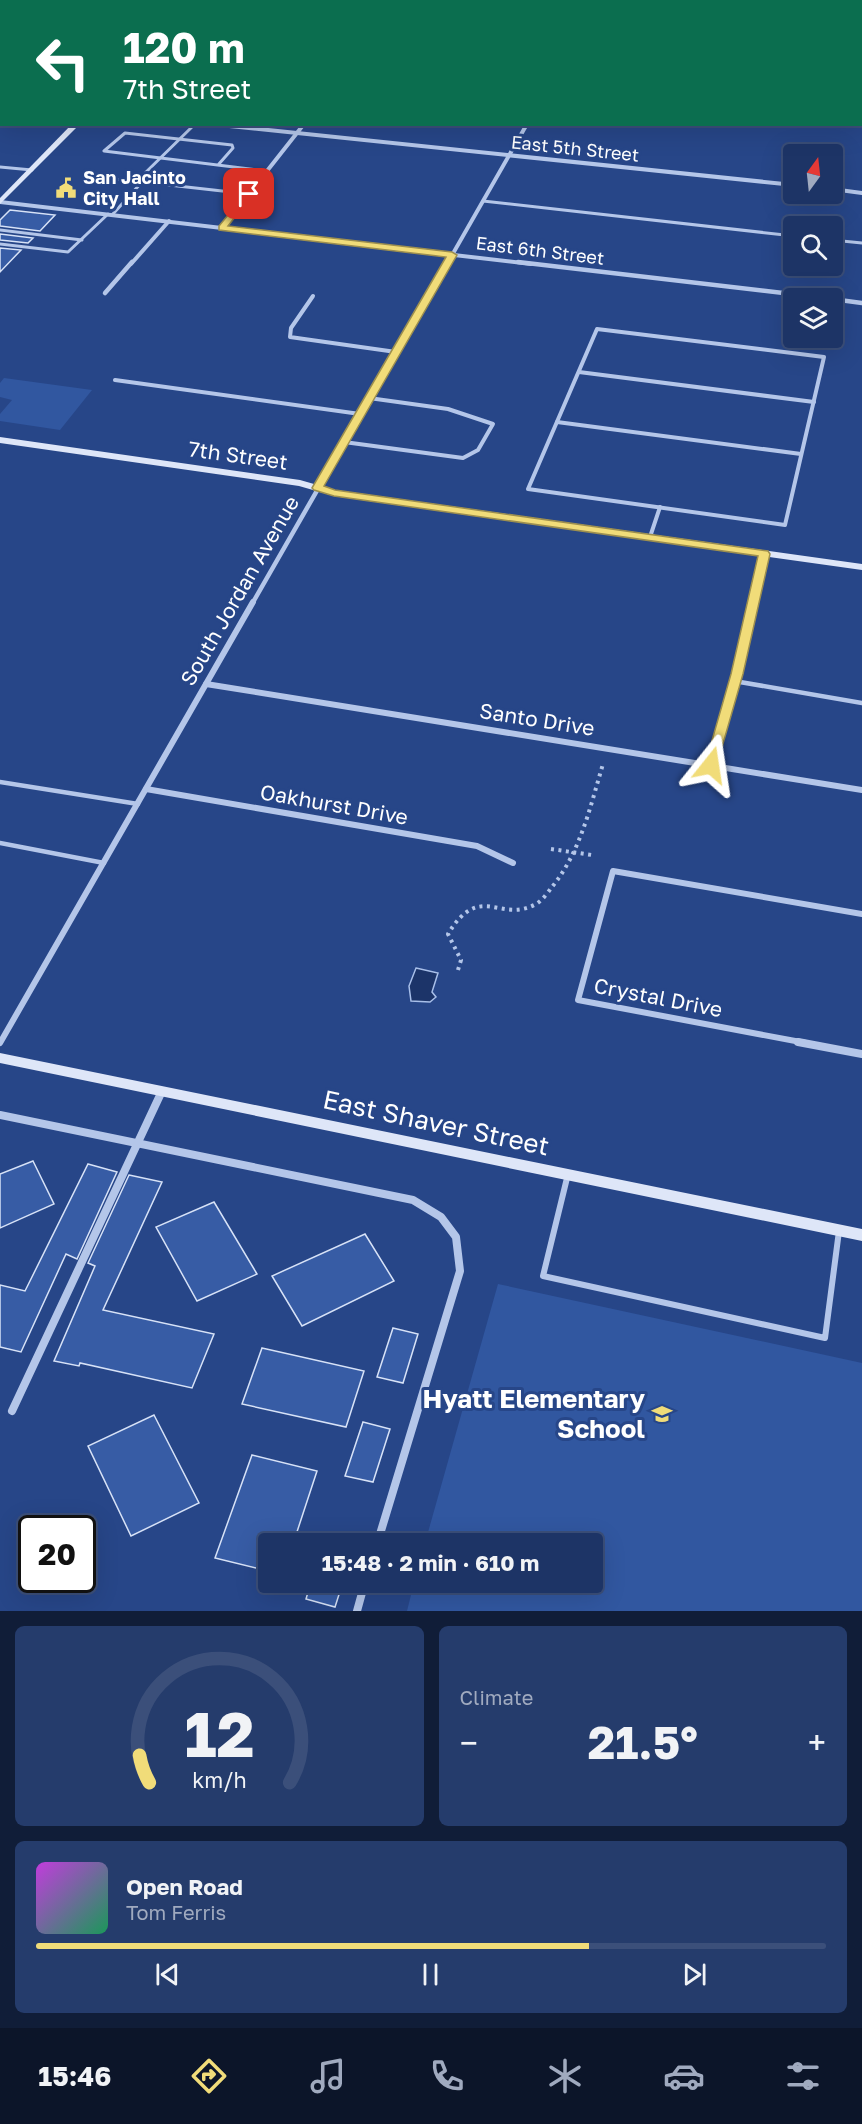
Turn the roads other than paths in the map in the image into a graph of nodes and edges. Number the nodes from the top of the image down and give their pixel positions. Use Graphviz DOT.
graph roads {
  1 [pos="75,126"];
  2 [pos="193,126"];
  3 [pos="234,126"];
  4 [pos="263,126"];
  5 [pos="303,126"];
  6 [pos="526,126"];
  7 [pos="260,130"];
  8 [pos="297,134"];
  9 [pos="181,139"];
  10 [pos="509,155"];
  11 [pos="157,159"];
  12 [pos="218,165"];
  13 [pos="0,166"];
  14 [pos="32,170"];
  15 [pos="266,171"];
  16 [pos="94,177"];
  17 [pos="142,182"];
  18 [pos="783,184"];
  19 [pos="843,190"];
  20 [pos="862,193"];
  21 [pos="249,194"];
  22 [pos="483,201"];
  23 [pos="0,202"];
  24 [pos="110,215"];
  25 [pos="170,221"];
  26 [pos="222,228"];
  27 [pos="0,230"];
  28 [pos="783,235"];
  29 [pos="82,240"];
  30 [pos="843,241"];
  31 [pos="862,243"];
  32 [pos="0,244"];
  33 [pos="452,255"];
  34 [pos="105,293"];
  35 [pos="783,293"];
  36 [pos="313,296"];
  37 [pos="843,300"];
  38 [pos="862,303"];
  39 [pos="396,352"];
  40 [pos="579,372"];
  41 [pos="115,380"];
  42 [pos="369,398"];
  43 [pos="814,402"];
  44 [pos="360,414"];
  45 [pos="557,422"];
  46 [pos="0,440"];
  47 [pos="344,442"];
  48 [pos="801,454"];
  49 [pos="318,488"];
  50 [pos="660,507"];
  51 [pos="650,537"];
  52 [pos="764,554"];
  53 [pos="862,567"];
  54 [pos="734,681"];
  55 [pos="206,684"];
  56 [pos="862,703"];
  57 [pos="711,765"];
  58 [pos="0,782"];
  59 [pos="146,789"];
  60 [pos="862,790"];
  61 [pos="138,804"];
  62 [pos="0,843"];
  63 [pos="104,863"];
  64 [pos="513,863"];
  65 [pos="862,914"];
  66 [pos="0,1043"];
  67 [pos="862,1054"];
  68 [pos="0,1058"];
  69 [pos="162,1091"];
  70 [pos="0,1115"];
  71 [pos="138,1141"];
  72 [pos="568,1174"];
  73 [pos="839,1230"];
  74 [pos="862,1234"];
  75 [pos="12,1411"];
  76 [pos="380,1533"];
  77 [pos="362,1593"];
  78 [pos="357,1611"];
  1 -- 14 [label="street"];
  2 -- 9 [label="lane"];
  3 -- 7 [label="street, East 5th Street"];
  4 -- 7 [label="lane"];
  5 -- 8 [label="street"];
  6 -- 10 [label="street, South Jordan Avenue"];
  7 -- 8 [label="street, East 5th Street"];
  8 -- 10 [label="street, East 5th Street"];
  8 -- 15 [label="street"];
  9 -- 11 [label="lane"];
  9 -- 11 [label="lane"];
  9 -- 12 [label="lane"];
  10 -- 18 [label="street, East 5th Street"];
  10 -- 22 [label="street, South Jordan Avenue"];
  11 -- 12 [label="lane"];
  11 -- 17 [label="lane"];
  12 -- 15 [label="lane"];
  13 -- 14 [label="lane"];
  14 -- 23 [label="street"];
  15 -- 21 [label="street"];
  16 -- 17 [label="lane"];
  17 -- 21 [label="lane"];
  17 -- 24 [label="lane"];
  19 -- 20 [label="street"];
  21 -- 26 [label="street"];
  22 -- 28 [label="lane"];
  22 -- 33 [label="street, South Jordan Avenue"];
  23 -- 24 [label="street, East 6th Street"];
  24 -- 25 [label="street, East 6th Street"];
  24 -- 29 [label="lane"];
  25 -- 26 [label="street, East 6th Street"];
  25 -- 34 [label="street"];
  26 -- 33 [label="street, East 6th Street"];
  27 -- 29 [label="lane"];
  29 -- 32 [label="lane"];
  30 -- 31 [label="lane"];
  33 -- 35 [label="street, East 6th Street"];
  33 -- 39 [label="street, South Jordan Avenue"];
  36 -- 39 [label="lane"];
  37 -- 38 [label="street"];
  39 -- 42 [label="street, South Jordan Avenue"];
  40 -- 43 [label="lane"];
  40 -- 43 [label="lane"];
  40 -- 45 [label="lane"];
  41 -- 44 [label="lane"];
  42 -- 44 [label="street, South Jordan Avenue"];
  42 -- 47 [label="lane"];
  43 -- 48 [label="lane"];
  44 -- 47 [label="street, South Jordan Avenue"];
  45 -- 48 [label="lane"];
  45 -- 50 [label="lane"];
  46 -- 49 [label="street, 7th Street"];
  47 -- 49 [label="street, South Jordan Avenue"];
  48 -- 50 [label="lane"];
  49 -- 51 [label="street, 7th Street"];
  49 -- 55 [label="street, South Jordan Avenue"];
  50 -- 51 [label="lane"];
  51 -- 52 [label="street, 7th Street"];
  52 -- 53 [label="street, 7th Street"];
  52 -- 54 [label="lane"];
  54 -- 56 [label="lane"];
  54 -- 57 [label="lane"];
  55 -- 57 [label="street, Santo Drive"];
  55 -- 59 [label="street, South Jordan Avenue"];
  57 -- 60 [label="street, Santo Drive"];
  58 -- 61 [label="lane"];
  59 -- 61 [label="street, South Jordan Avenue"];
  59 -- 64 [label="street, Oakhurst Drive"];
  61 -- 63 [label="street, South Jordan Avenue"];
  62 -- 63 [label="lane"];
  63 -- 66 [label="street, South Jordan Avenue"];
  65 -- 67 [label="street, Crystal Drive"];
  68 -- 69 [label="street, East Shaver Street"];
  69 -- 71 [label="street"];
  69 -- 72 [label="street, East Shaver Street"];
  70 -- 71 [label="street"];
  71 -- 75 [label="street"];
  71 -- 76 [label="street"];
  72 -- 73 [label="street, East Shaver Street"];
  72 -- 73 [label="lane"];
  73 -- 74 [label="street, East Shaver Street"];
  77 -- 78 [label="street"];
}
